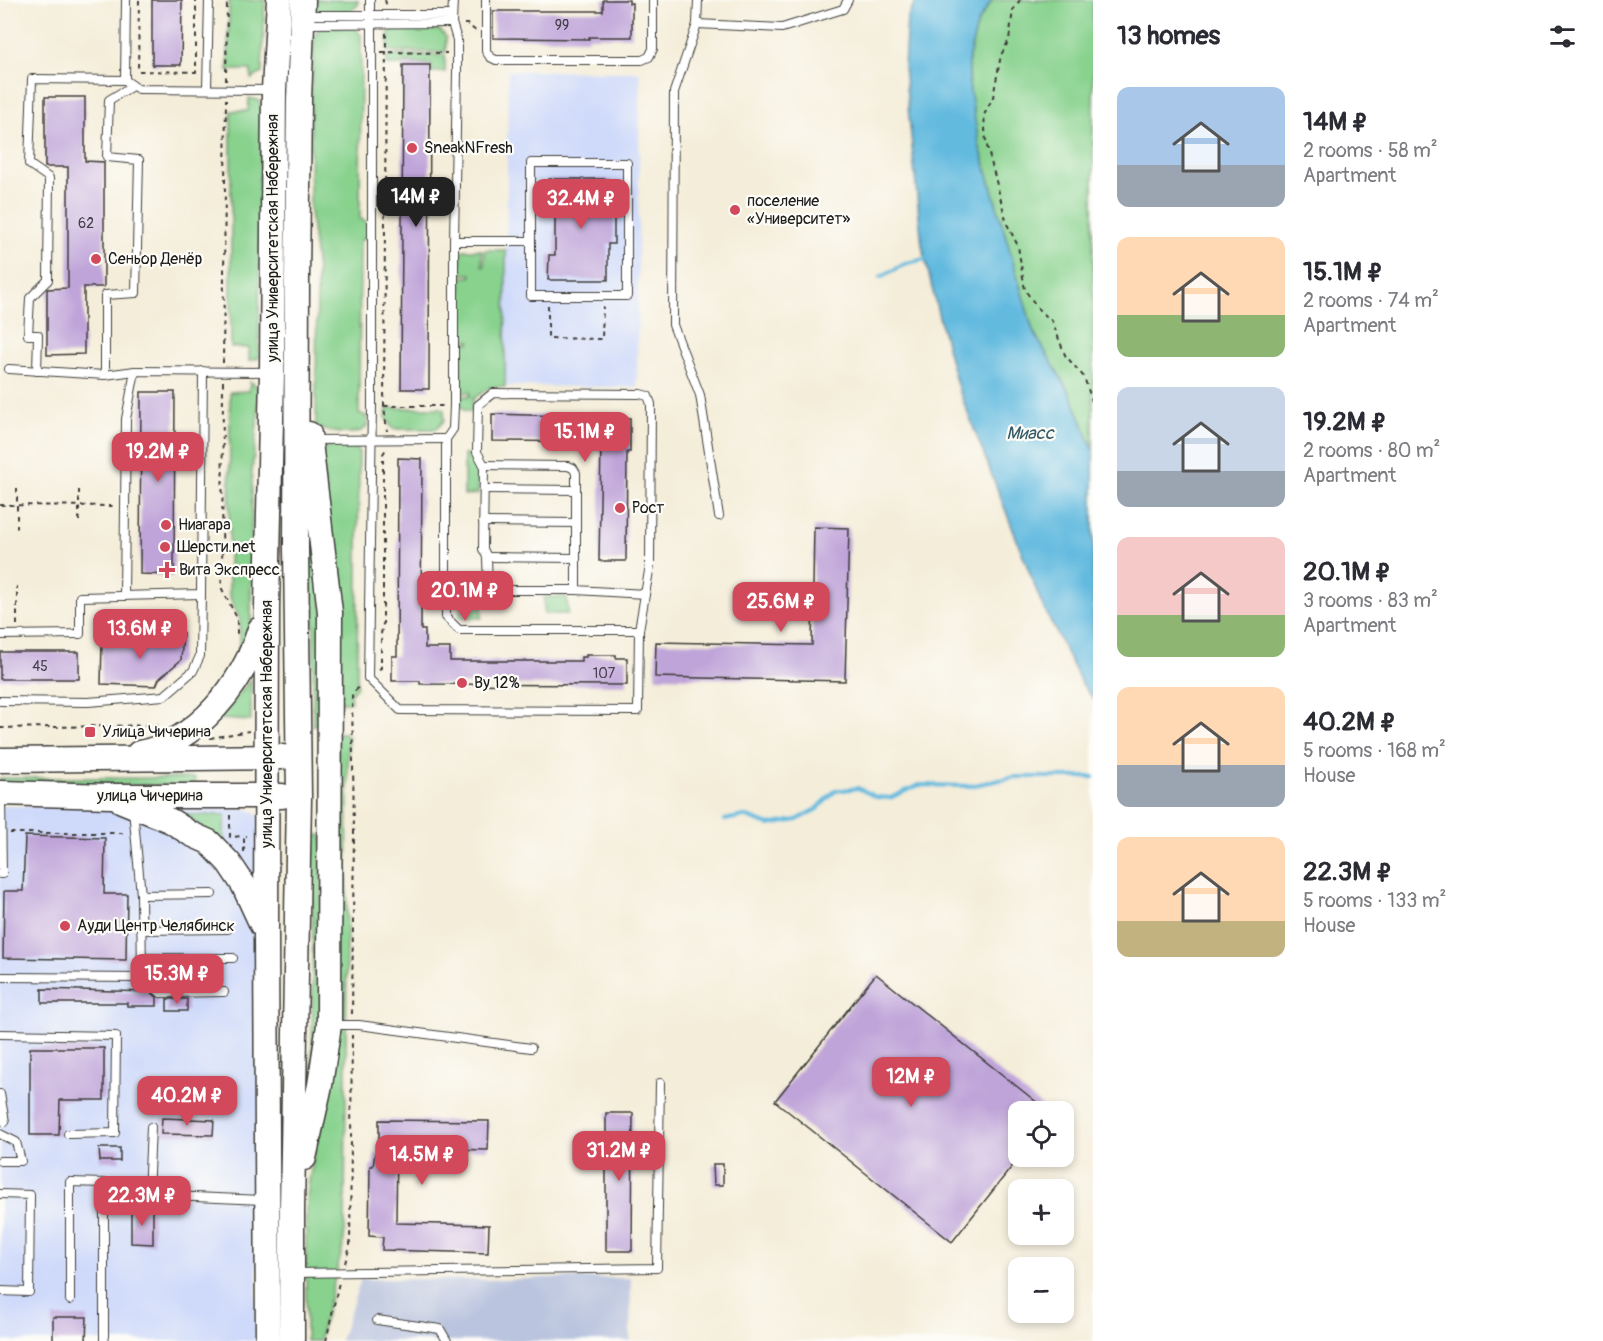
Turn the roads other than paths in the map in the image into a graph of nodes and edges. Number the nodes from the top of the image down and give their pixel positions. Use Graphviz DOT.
graph roads {
  1 [pos="126,0"];
  2 [pos="209,0"];
  3 [pos="279,0"];
  4 [pos="370,0"];
  5 [pos="453,0"];
  6 [pos="486,0"];
  7 [pos="653,0"];
  8 [pos="698,0"];
  9 [pos="848,0"];
  10 [pos="302,13"];
  11 [pos="452,19"];
  12 [pos="371,20"];
  13 [pos="698,24"];
  14 [pos="128,83"];
  15 [pos="207,88"];
  16 [pos="274,90"];
  17 [pos="454,241"];
  18 [pos="531,241"];
  19 [pos="297,278"];
  20 [pos="9,369"];
  21 [pos="37,371"];
  22 [pos="135,371"];
  23 [pos="203,371"];
  24 [pos="272,372"];
  25 [pos="105,375"];
  26 [pos="371,439"];
  27 [pos="446,439"];
  28 [pos="310,440"];
  29 [pos="484,465"];
  30 [pos="484,489"];
  31 [pos="576,490"];
  32 [pos="719,516"];
  33 [pos="483,522"];
  34 [pos="576,523"];
  35 [pos="488,557"];
  36 [pos="576,558"];
  37 [pos="446,585"];
  38 [pos="488,585"];
  39 [pos="576,590"];
  40 [pos="201,594"];
  41 [pos="645,594"];
  42 [pos="124,596"];
  43 [pos="267,607"];
  44 [pos="639,630"];
  45 [pos="0,635"];
  46 [pos="0,701"];
  47 [pos="266,757"];
  48 [pos="299,757"];
  49 [pos="0,760"];
  50 [pos="108,760"];
  51 [pos="0,793"];
  52 [pos="266,796"];
  53 [pos="299,797"];
  54 [pos="122,801"];
  55 [pos="0,874"];
  56 [pos="212,894"];
  57 [pos="141,895"];
  58 [pos="228,929"];
  59 [pos="141,930"];
  60 [pos="266,935"];
  61 [pos="141,958"];
  62 [pos="233,958"];
  63 [pos="0,977"];
  64 [pos="142,978"];
  65 [pos="224,992"];
  66 [pos="328,1025"];
  67 [pos="0,1034"];
  68 [pos="531,1048"];
  69 [pos="660,1083"];
  70 [pos="0,1094"];
  71 [pos="5,1122"];
  72 [pos="151,1127"];
  73 [pos="0,1134"];
  74 [pos="68,1134"];
  75 [pos="0,1161"];
  76 [pos="0,1194"];
  77 [pos="269,1200"];
  78 [pos="292,1210"];
  79 [pos="292,1273"];
  80 [pos="0,1291"];
  81 [pos="70,1300"];
  82 [pos="377,1320"];
  83 [pos="104,1341"];
  84 [pos="268,1341"];
  85 [pos="292,1341"];
  86 [pos="447,1341"];
  1 -- 14 [label="lane"];
  2 -- 15 [label="lane"];
  3 -- 16 [label="main road, улица Университетская Набережная"];
  4 -- 12 [label="lane"];
  5 -- 11 [label="lane"];
  6 -- 7 [label="lane"];
  8 -- 13 [label="lane"];
  9 -- 13 [label="lane"];
  10 -- 12 [label="lane"];
  10 -- 19 [label="main road, улица Университетская Набережная"];
  11 -- 12 [label="lane"];
  11 -- 17 [label="lane"];
  12 -- 26 [label="lane"];
  13 -- 32 [label="lane"];
  14 -- 15 [label="lane"];
  14 -- 21 [label="lane"];
  14 -- 25 [label="lane"];
  15 -- 16 [label="lane"];
  16 -- 24 [label="main road, улица Университетская Набережная"];
  17 -- 18 [label="lane"];
  17 -- 27 [label="lane"];
  18 -- 18 [label="lane"];
  19 -- 28 [label="main road"];
  19 -- 48 [label="main road, улица Университетская Набережная"];
  20 -- 21 [label="lane"];
  21 -- 25 [label="lane"];
  22 -- 23 [label="lane"];
  22 -- 25 [label="lane"];
  22 -- 42 [label="lane"];
  23 -- 24 [label="lane"];
  23 -- 40 [label="lane"];
  24 -- 43 [label="main road, улица Университетская Набережная"];
  26 -- 27 [label="lane"];
  26 -- 28 [label="lane"];
  26 -- 44 [label="lane"];
  27 -- 37 [label="lane"];
  28 -- 66 [label="main road"];
  29 -- 30 [label="lane"];
  29 -- 31 [label="lane"];
  29 -- 41 [label="lane"];
  30 -- 31 [label="lane"];
  30 -- 33 [label="lane"];
  31 -- 34 [label="lane"];
  33 -- 34 [label="lane"];
  33 -- 35 [label="lane"];
  34 -- 36 [label="lane"];
  35 -- 36 [label="lane"];
  35 -- 38 [label="lane"];
  36 -- 39 [label="lane"];
  37 -- 38 [label="lane"];
  37 -- 44 [label="lane"];
  38 -- 39 [label="lane"];
  39 -- 41 [label="lane"];
  40 -- 42 [label="lane"];
  40 -- 46 [label="lane"];
  41 -- 44 [label="lane"];
  42 -- 45 [label="lane"];
  43 -- 47 [label="main road, улица Университетская Набережная"];
  43 -- 50 [label="main road"];
  47 -- 48 [label="main road"];
  47 -- 50 [label="main road"];
  47 -- 52 [label="main road, улица Университетская Набережная"];
  48 -- 53 [label="main road, улица Университетская Набережная"];
  49 -- 50 [label="main road"];
  51 -- 54 [label="main road, улица Чичерина"];
  51 -- 55 [label="lane"];
  52 -- 53 [label="main road, улица Чичерина"];
  52 -- 54 [label="main road, улица Чичерина"];
  52 -- 60 [label="main road, улица Университетская Набережная"];
  53 -- 78 [label="main road, улица Университетская Набережная"];
  54 -- 57 [label="lane"];
  54 -- 60 [label="main road"];
  56 -- 57 [label="lane"];
  57 -- 59 [label="lane"];
  58 -- 59 [label="lane"];
  59 -- 61 [label="lane"];
  60 -- 77 [label="main road, улица Университетская Набережная"];
  61 -- 62 [label="lane"];
  61 -- 64 [label="lane"];
  63 -- 64 [label="lane"];
  64 -- 65 [label="lane"];
  66 -- 68 [label="lane"];
  66 -- 78 [label="main road"];
  67 -- 74 [label="lane"];
  69 -- 79 [label="lane"];
  70 -- 71 [label="lane"];
  72 -- 77 [label="lane"];
  73 -- 75 [label="lane"];
  76 -- 80 [label="lane"];
  77 -- 84 [label="main road, улица Университетская Набережная"];
  78 -- 79 [label="main road, улица Университетская Набережная"];
  79 -- 85 [label="main road, улица Университетская Набережная"];
  81 -- 83 [label="lane"];
  82 -- 86 [label="lane"];
}
